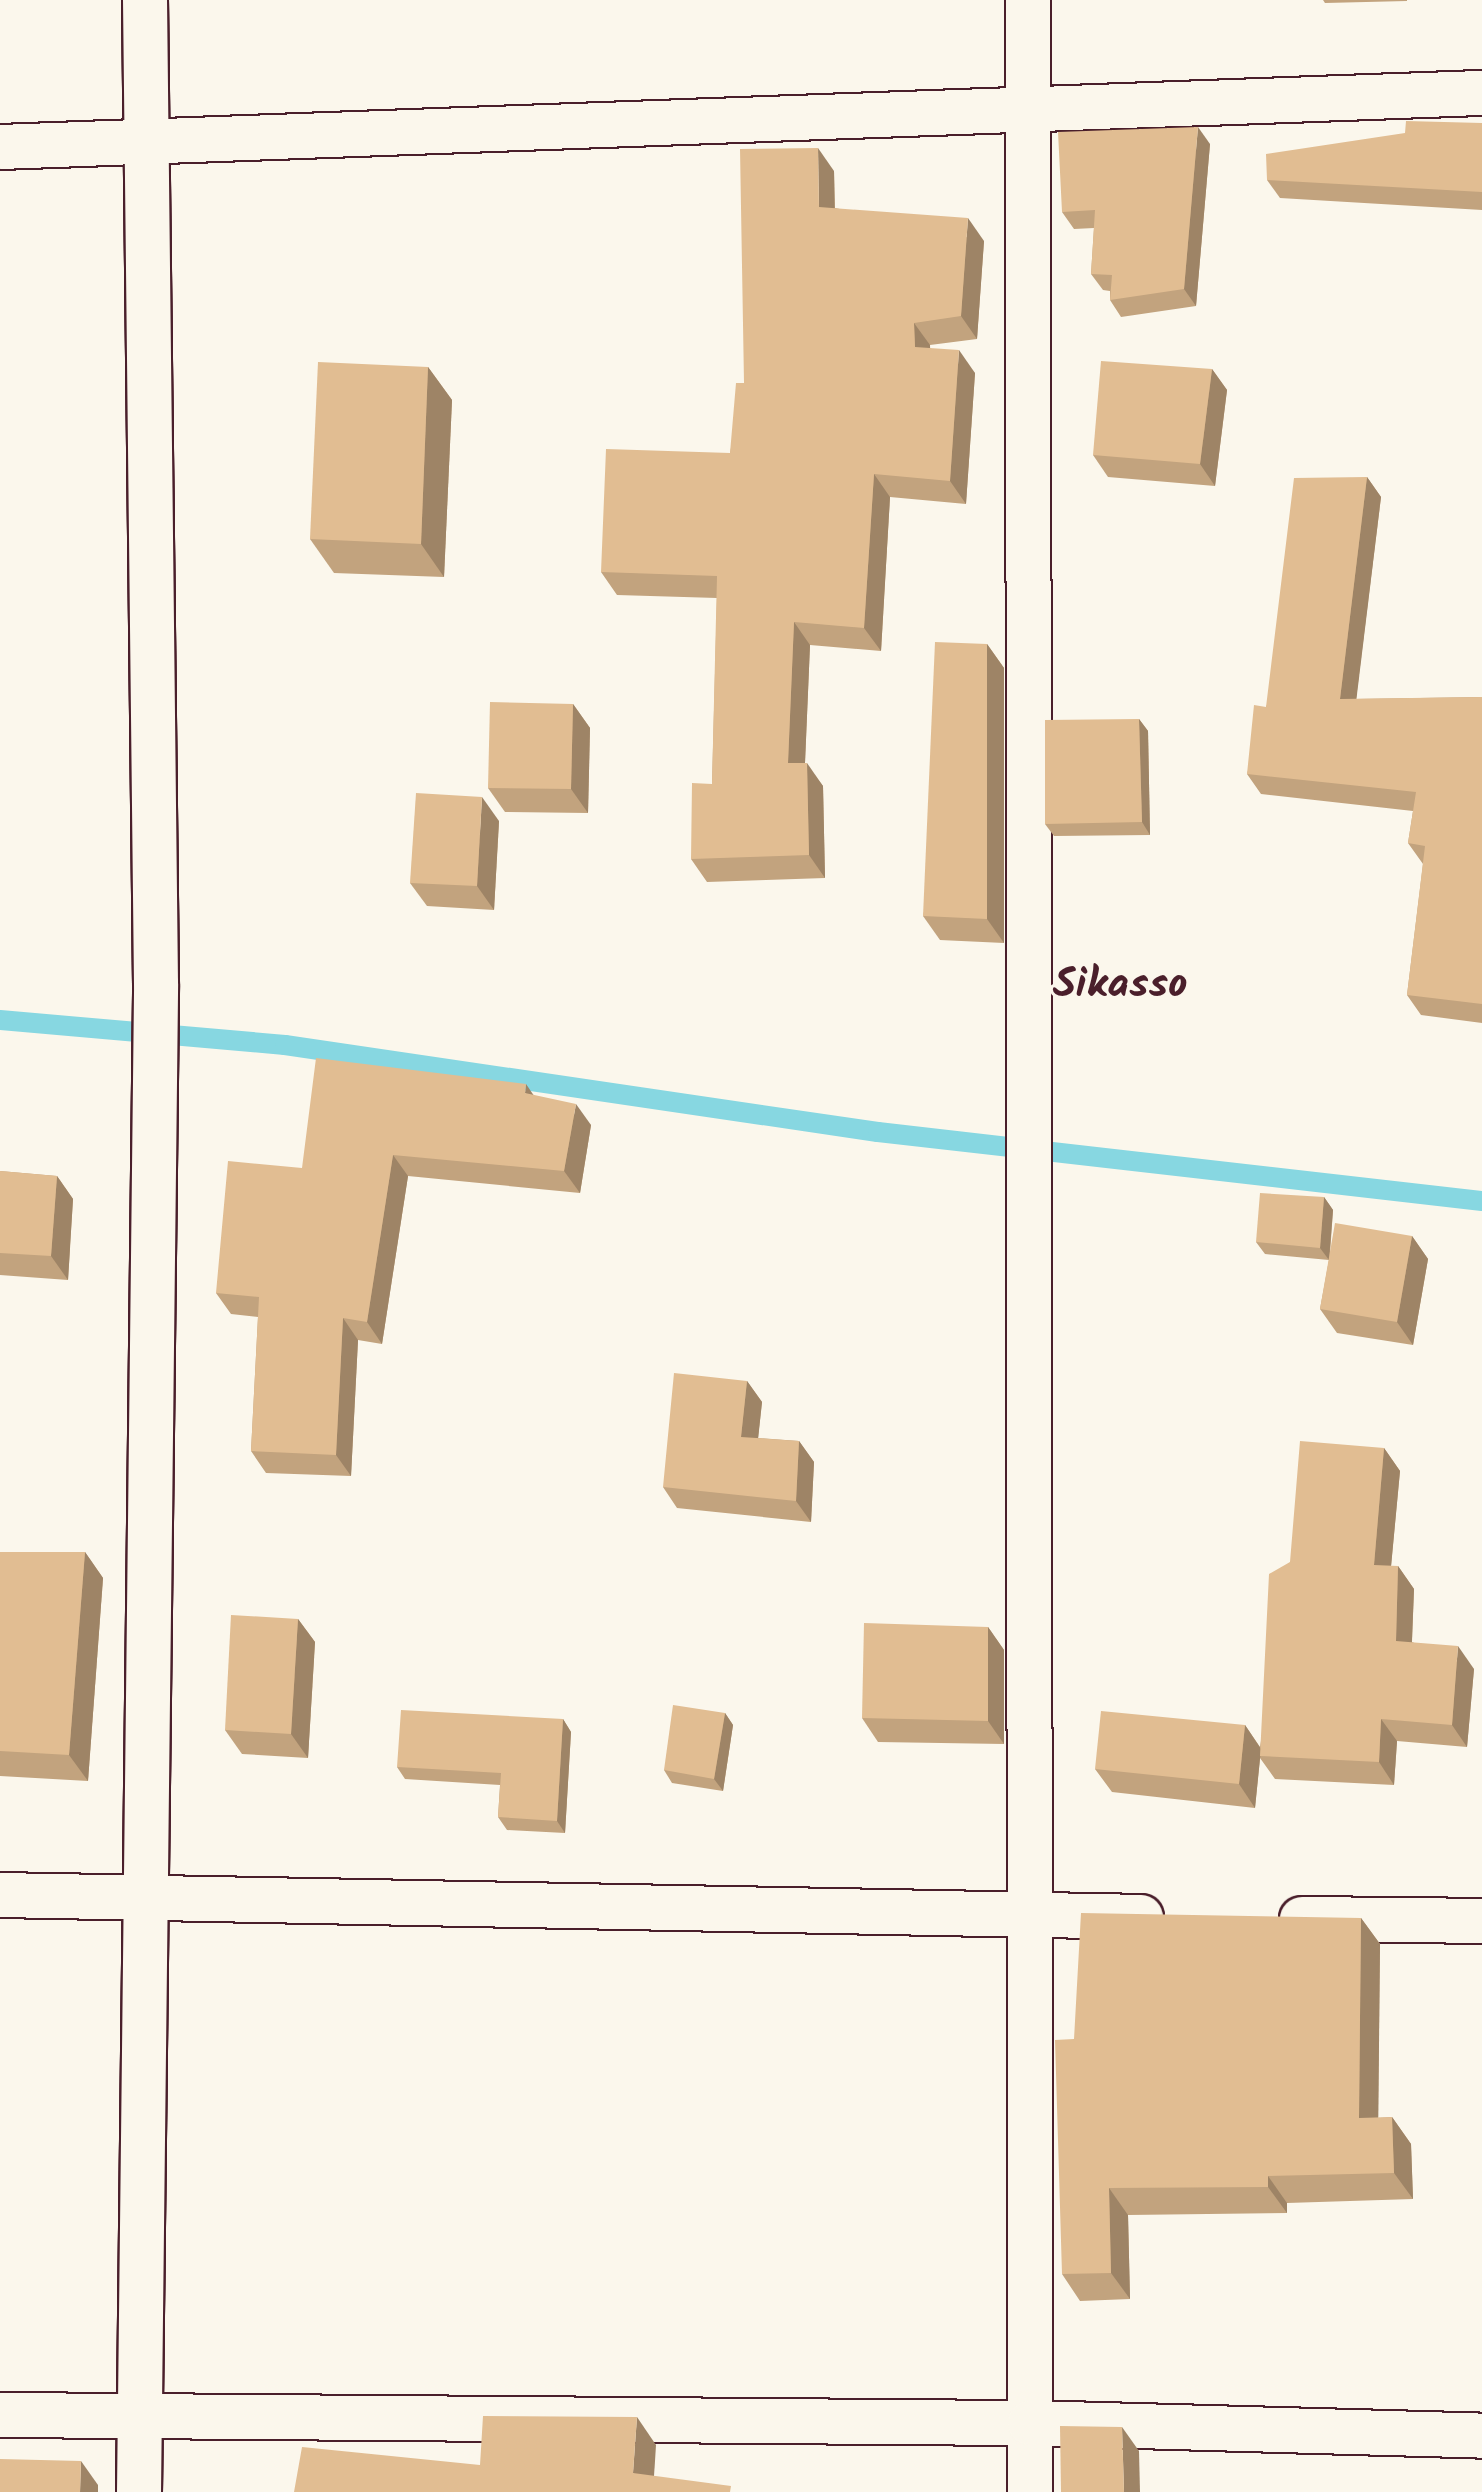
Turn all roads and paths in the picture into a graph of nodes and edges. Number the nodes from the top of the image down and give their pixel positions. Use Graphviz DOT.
graph roads {
  1 [pos="145,0"];
  2 [pos="1028,0"];
  3 [pos="1482,93"];
  4 [pos="1026,107"];
  5 [pos="146,146"];
  6 [pos="0,147"];
  7 [pos="0,1895"];
  8 [pos="146,1899"];
  9 [pos="1028,1915"];
  10 [pos="1184,1917"];
  11 [pos="1263,1918"];
  12 [pos="1482,1921"];
  13 [pos="0,2415"];
  14 [pos="138,2416"];
  15 [pos="1030,2423"];
  16 [pos="1482,2436"];
  17 [pos="139,2492"];
  18 [pos="1030,2492"];
  1 -- 5 [label="street"];
  2 -- 4 [label="street"];
  3 -- 4 [label="street"];
  4 -- 5 [label="street"];
  4 -- 9 [label="street"];
  5 -- 6 [label="street"];
  5 -- 8 [label="street"];
  7 -- 8 [label="street"];
  8 -- 9 [label="street"];
  8 -- 14 [label="street"];
  9 -- 10 [label="street"];
  9 -- 15 [label="street"];
  11 -- 12 [label="street"];
  13 -- 14 [label="street"];
  14 -- 15 [label="street"];
  14 -- 17 [label="street"];
  15 -- 16 [label="street"];
  15 -- 18 [label="street"];
}
